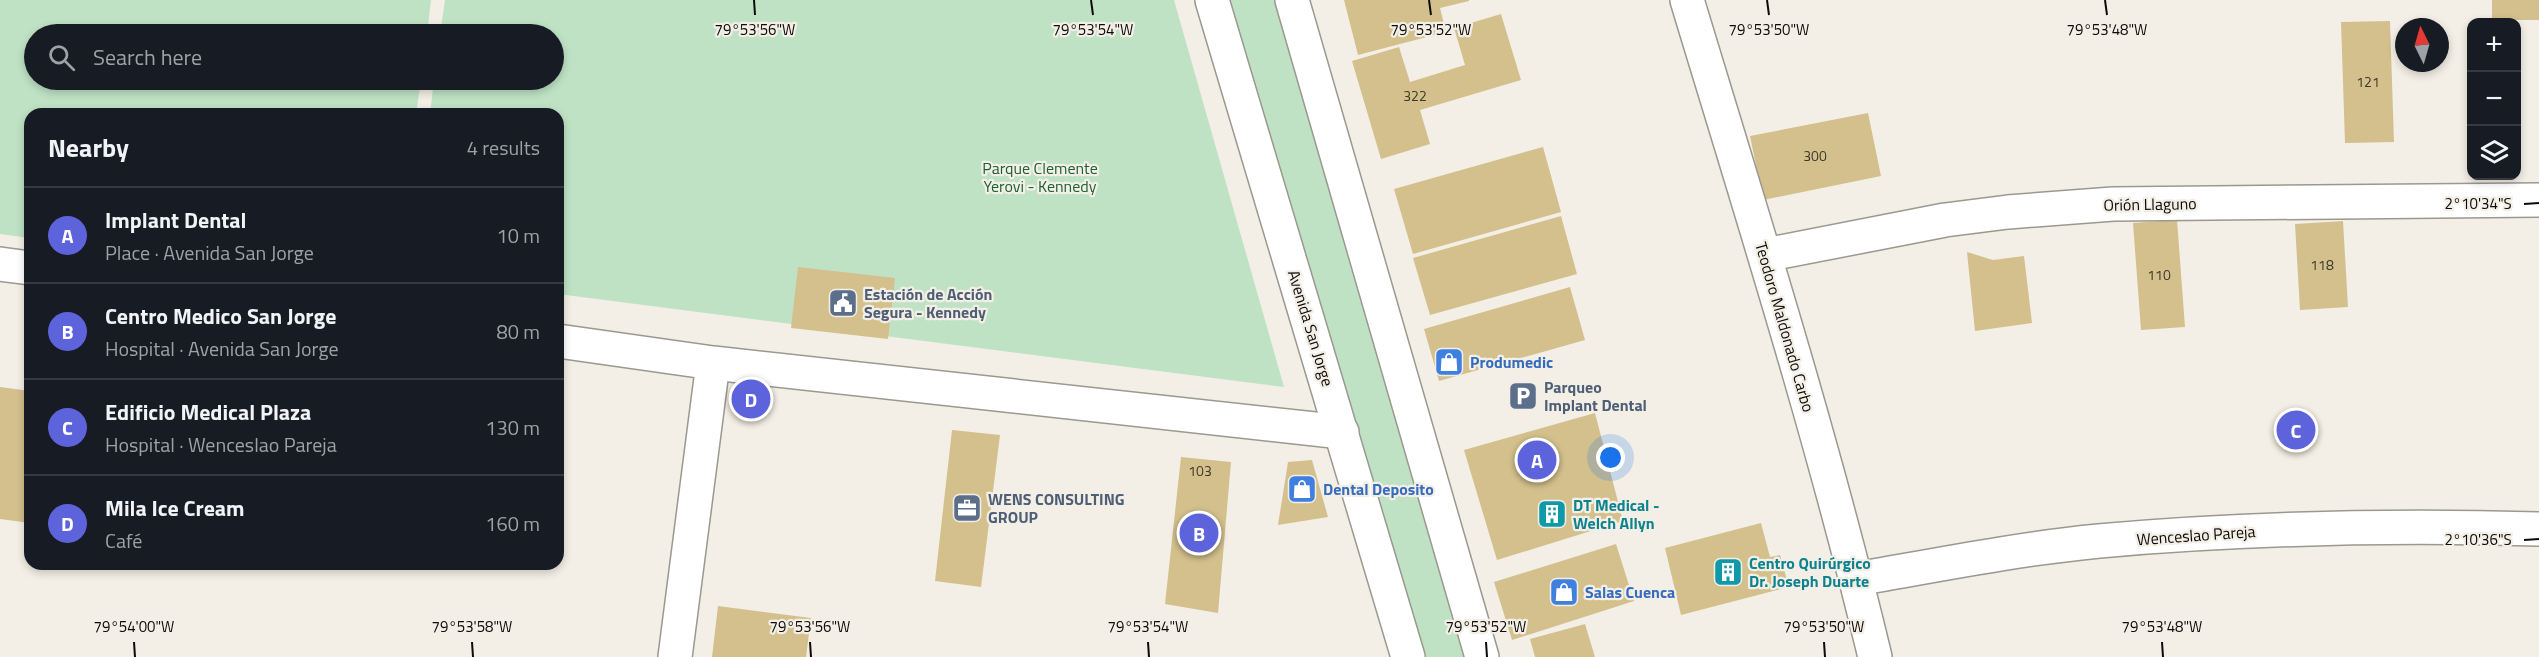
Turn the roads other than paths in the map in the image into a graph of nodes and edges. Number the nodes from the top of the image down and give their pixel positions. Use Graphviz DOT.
graph roads {
  1 [pos="1212,0"];
  2 [pos="1292,0"];
  3 [pos="1687,0"];
  4 [pos="2539,200"];
  5 [pos="1765,255"];
  6 [pos="0,264"];
  7 [pos="24,267"];
  8 [pos="564,343"];
  9 [pos="713,363"];
  10 [pos="1342,432"];
  11 [pos="2539,529"];
  12 [pos="1857,579"];
  13 [pos="675,657"];
  14 [pos="1408,657"];
  15 [pos="1482,657"];
  16 [pos="1875,657"];
  1 -- 10 [label="street, Avenida San Jorge"];
  2 -- 15 [label="street"];
  3 -- 5 [label="street, Teodoro Maldonado Carbo"];
  4 -- 5 [label="street, Orión Llaguno"];
  5 -- 12 [label="street, Teodoro Maldonado Carbo"];
  6 -- 7 [label="street"];
  8 -- 9 [label="street"];
  9 -- 10 [label="street"];
  9 -- 13 [label="street"];
  10 -- 14 [label="street, Avenida San Jorge"];
  11 -- 12 [label="street, Wenceslao Pareja"];
  12 -- 16 [label="street, Teodoro Maldonado Carbo"];
}
